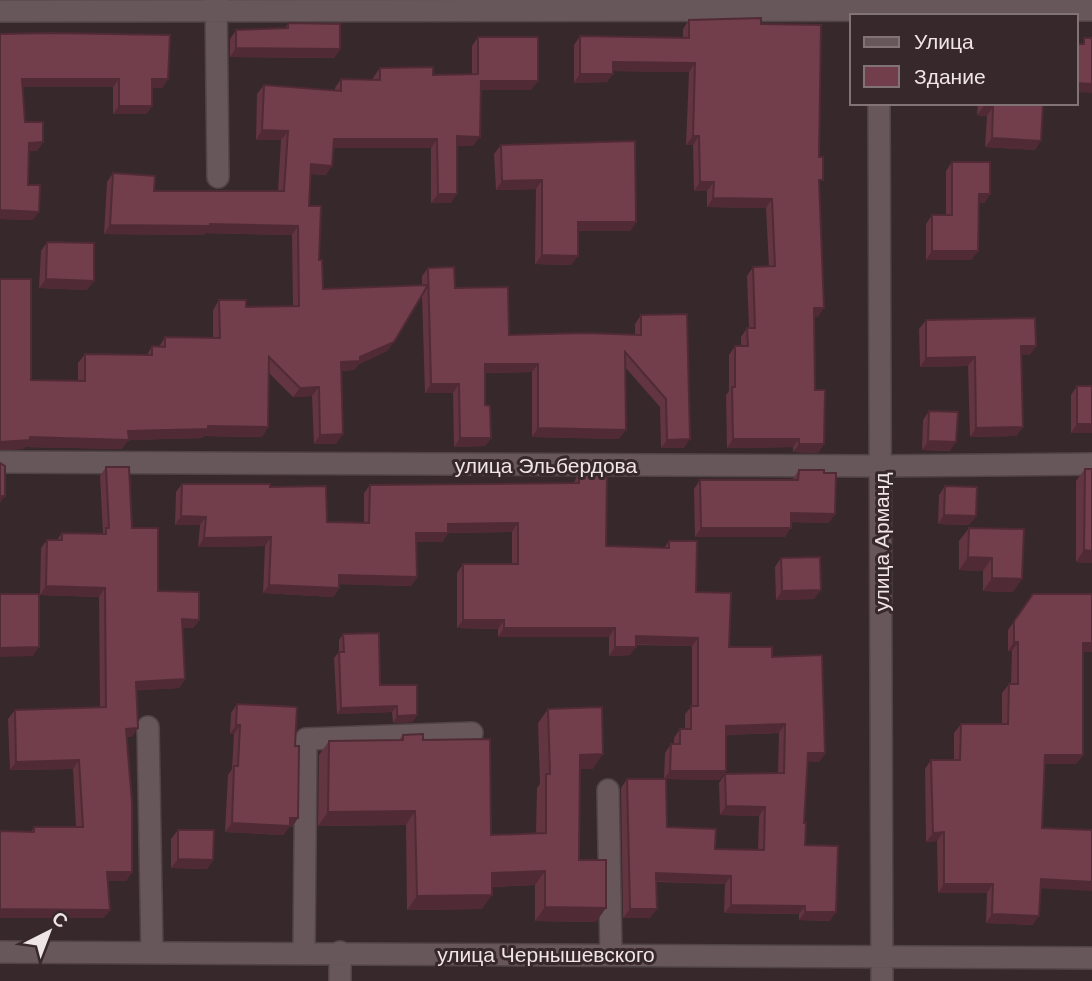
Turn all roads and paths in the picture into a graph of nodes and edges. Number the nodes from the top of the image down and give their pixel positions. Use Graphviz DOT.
graph roads {
  1 [pos="216,5"];
  2 [pos="879,9"];
  3 [pos="1092,10"];
  4 [pos="0,11"];
  5 [pos="880,105"];
  6 [pos="218,177"];
  7 [pos="0,462"];
  8 [pos="1092,464"];
  9 [pos="881,466"];
  10 [pos="148,727"];
  11 [pos="472,733"];
  12 [pos="608,790"];
  13 [pos="0,952"];
  14 [pos="152,952"];
  15 [pos="304,952"];
  16 [pos="340,952"];
  17 [pos="611,954"];
  18 [pos="882,957"];
  19 [pos="1092,958"];
  20 [pos="340,981"];
  21 [pos="882,981"];
  1 -- 2 [label="street"];
  1 -- 4 [label="street"];
  1 -- 6 [label="street"];
  2 -- 3 [label="street"];
  5 -- 9 [label="street, улица Арманд"];
  7 -- 9 [label="street, улица Эльбердова"];
  8 -- 9 [label="street, улица Эльбердова"];
  9 -- 18 [label="street, улица Арманд"];
  10 -- 14 [label="street"];
  11 -- 15 [label="street"];
  12 -- 17 [label="street"];
  13 -- 14 [label="street, улица Чернышевского"];
  14 -- 15 [label="street, улица Чернышевского"];
  15 -- 16 [label="street, улица Чернышевского"];
  16 -- 17 [label="street, улица Чернышевского"];
  16 -- 20 [label="street"];
  17 -- 18 [label="street, улица Чернышевского"];
  18 -- 19 [label="street, улица Чернышевского"];
  18 -- 21 [label="street, улица Арманд"];
}
